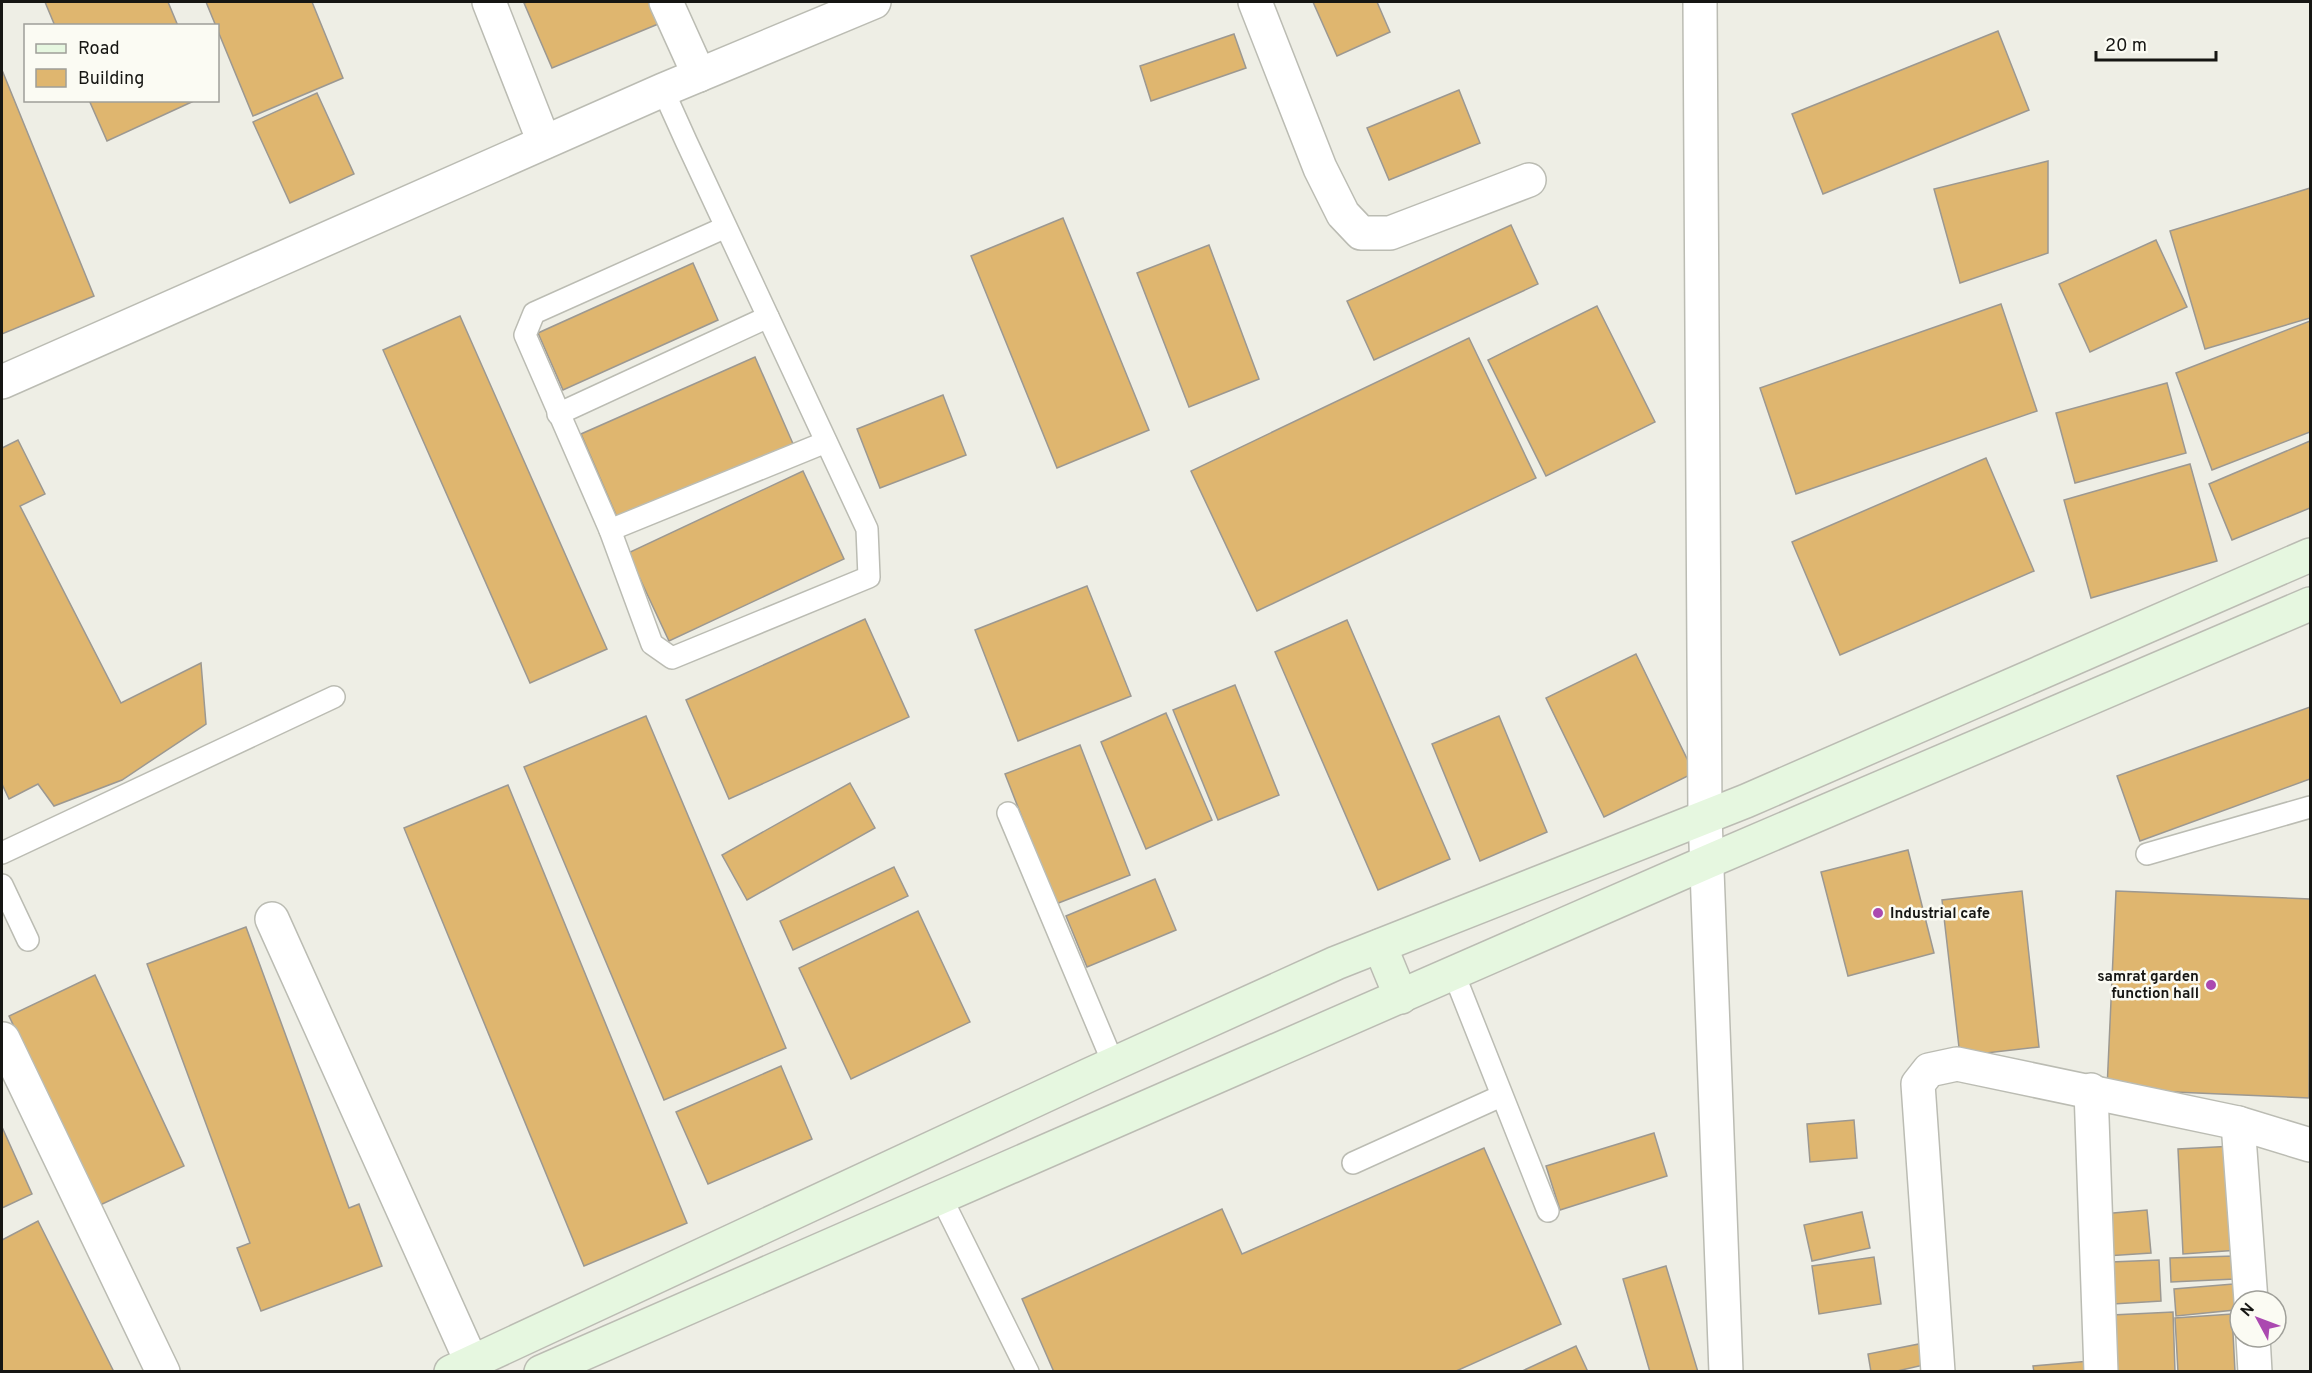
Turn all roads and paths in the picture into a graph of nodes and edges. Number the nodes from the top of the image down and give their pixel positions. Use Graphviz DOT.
graph roads {
  1 [pos="489,2"];
  2 [pos="666,2"];
  3 [pos="874,2"];
  4 [pos="1255,2"];
  5 [pos="1700,2"];
  6 [pos="699,75"];
  7 [pos="663,90"];
  8 [pos="544,142"];
  9 [pos="1529,180"];
  10 [pos="726,227"];
  11 [pos="768,317"];
  12 [pos="2,382"];
  13 [pos="558,414"];
  14 [pos="826,442"];
  15 [pos="610,530"];
  16 [pos="2310,555"];
  17 [pos="2310,604"];
  18 [pos="334,697"];
  19 [pos="2310,807"];
  20 [pos="1008,813"];
  21 [pos="1705,817"];
  22 [pos="2,853"];
  23 [pos="2147,854"];
  24 [pos="1707,862"];
  25 [pos="2,885"];
  26 [pos="272,919"];
  27 [pos="28,940"];
  28 [pos="1380,946"];
  29 [pos="1454,974"];
  30 [pos="1401,997"];
  31 [pos="3,1039"];
  32 [pos="1114,1065"];
  33 [pos="2091,1090"];
  34 [pos="1501,1096"];
  35 [pos="2238,1123"];
  36 [pos="2310,1145"];
  37 [pos="1353,1163"];
  38 [pos="940,1197"];
  39 [pos="1548,1211"];
  40 [pos="712,1250"];
  41 [pos="728,1289"];
  42 [pos="2250,1289"];
  43 [pos="2254,1349"];
  44 [pos="466,1368"];
  45 [pos="163,1371"];
  46 [pos="541,1371"];
  47 [pos="1028,1371"];
  48 [pos="1726,1371"];
  49 [pos="1938,1371"];
  50 [pos="2101,1371"];
  51 [pos="2255,1371"];
  1 -- 8 [label="street"];
  2 -- 6 [label="street"];
  3 -- 6 [label="street"];
  4 -- 9 [label="street"];
  5 -- 21 [label="street"];
  6 -- 7 [label="street"];
  7 -- 8 [label="street"];
  7 -- 10 [label="lane"];
  8 -- 12 [label="street"];
  10 -- 11 [label="lane"];
  10 -- 13 [label="lane"];
  11 -- 13 [label="lane"];
  11 -- 14 [label="lane"];
  13 -- 15 [label="lane"];
  14 -- 15 [label="lane"];
  14 -- 15 [label="lane"];
  16 -- 21 [label="street"];
  17 -- 24 [label="street"];
  18 -- 22 [label="lane"];
  19 -- 23 [label="lane"];
  20 -- 32 [label="lane"];
  21 -- 24 [label="street"];
  21 -- 28 [label="street"];
  24 -- 29 [label="street"];
  24 -- 48 [label="street"];
  25 -- 27 [label="lane"];
  26 -- 44 [label="street"];
  28 -- 30 [label="street"];
  28 -- 32 [label="street"];
  29 -- 30 [label="street"];
  29 -- 34 [label="lane"];
  30 -- 38 [label="street"];
  31 -- 45 [label="street"];
  32 -- 40 [label="street"];
  33 -- 35 [label="street"];
  33 -- 49 [label="street"];
  33 -- 50 [label="street"];
  34 -- 37 [label="lane"];
  34 -- 39 [label="lane"];
  35 -- 36 [label="street"];
  35 -- 42 [label="street"];
  38 -- 41 [label="street"];
  38 -- 47 [label="lane"];
  40 -- 41 [label="street"];
  40 -- 44 [label="street"];
  41 -- 46 [label="street"];
  43 -- 51 [label="street"];
}
